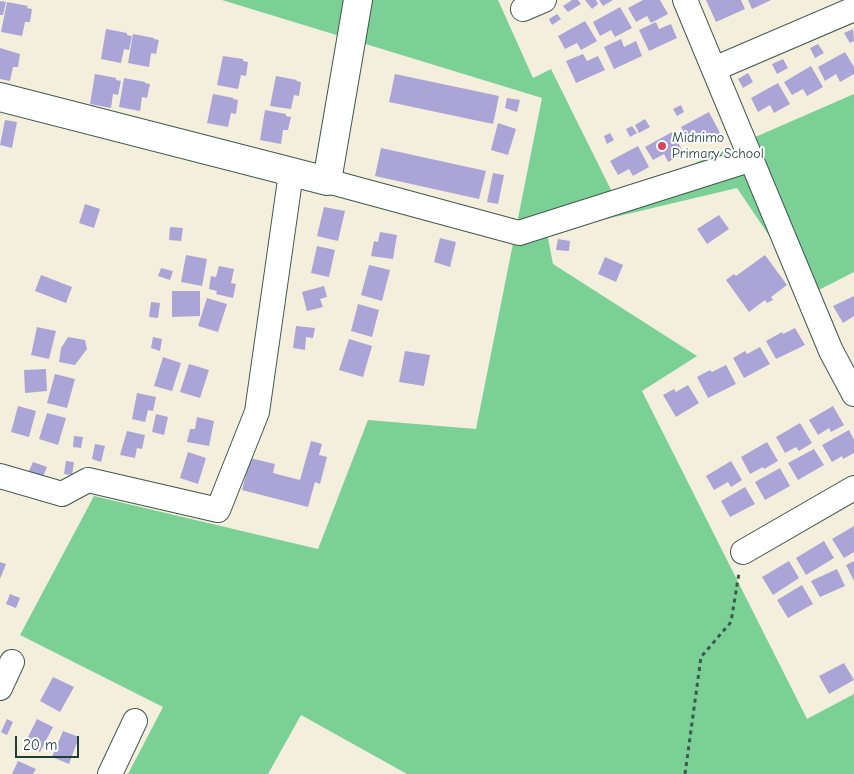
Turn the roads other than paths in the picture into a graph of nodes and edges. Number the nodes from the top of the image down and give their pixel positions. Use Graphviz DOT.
graph roads {
  1 [pos="358,0"];
  2 [pos="686,0"];
  3 [pos="854,10"];
  4 [pos="714,69"];
  5 [pos="0,97"];
  6 [pos="752,159"];
  7 [pos="291,173"];
  8 [pos="327,182"];
  9 [pos="854,394"];
  10 [pos="0,476"];
  11 [pos="854,488"];
  12 [pos="743,552"];
  13 [pos="12,662"];
  14 [pos="0,688"];
  15 [pos="135,721"];
  16 [pos="110,774"];
  1 -- 8 [label="street"];
  2 -- 4 [label="street"];
  3 -- 4 [label="street"];
  4 -- 6 [label="street"];
  5 -- 7 [label="street"];
  6 -- 8 [label="street"];
  6 -- 9 [label="street"];
  7 -- 8 [label="street"];
  7 -- 10 [label="street"];
  11 -- 12 [label="street"];
  13 -- 14 [label="street"];
  15 -- 16 [label="street"];
}
